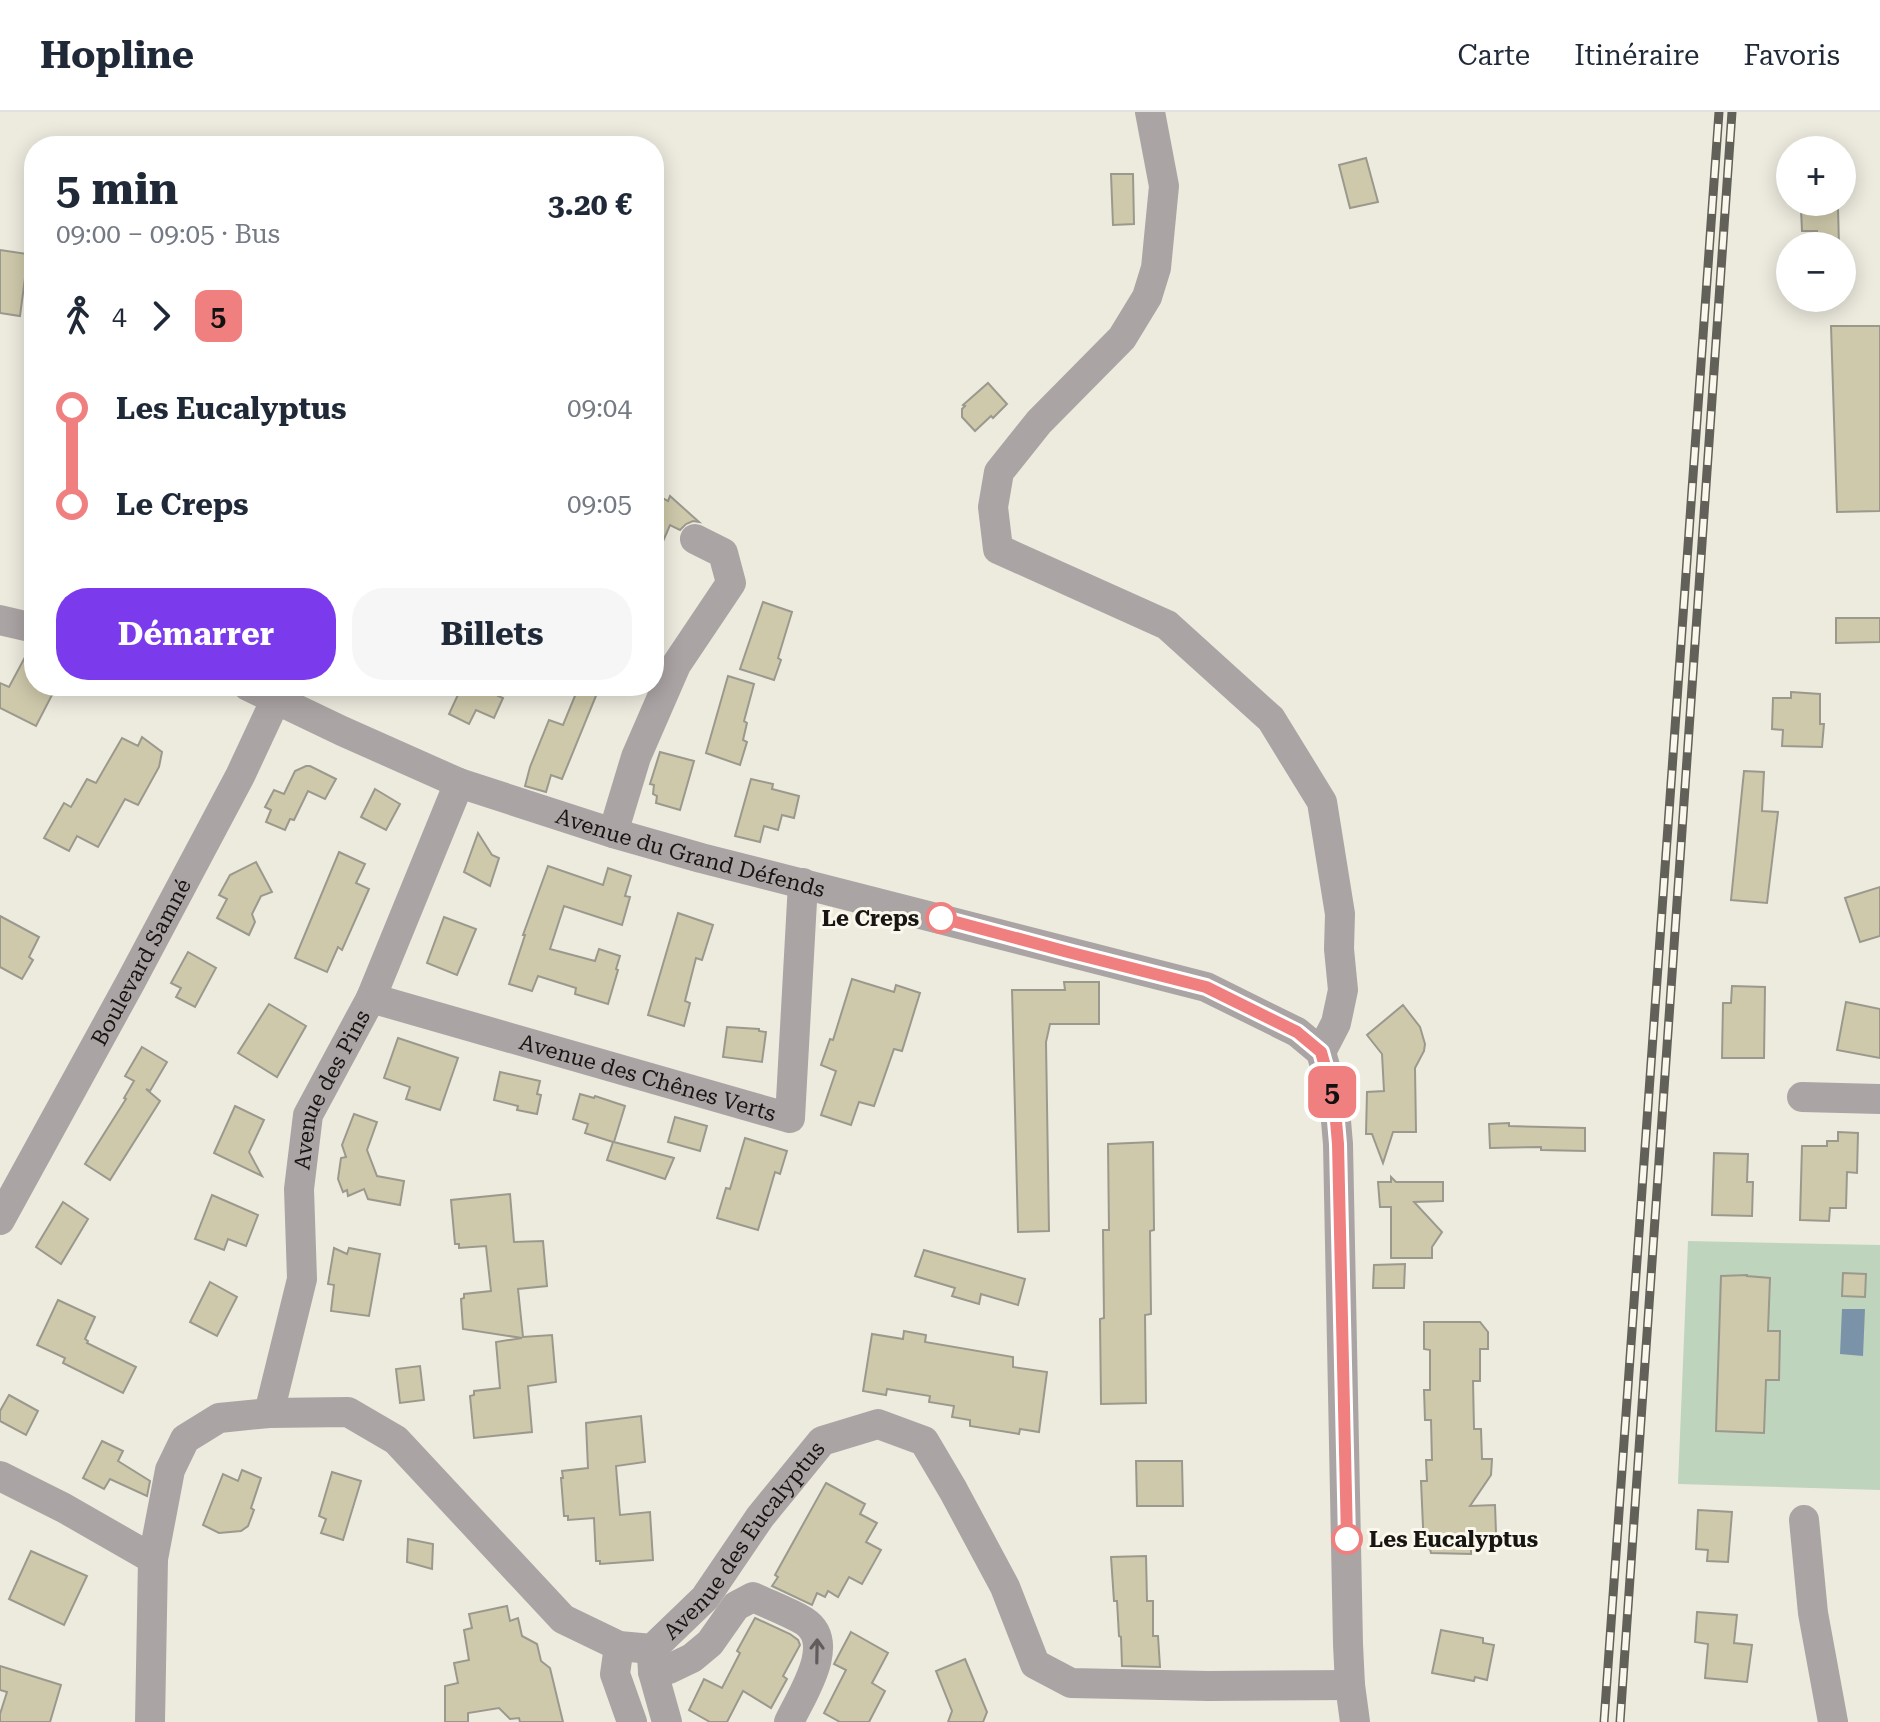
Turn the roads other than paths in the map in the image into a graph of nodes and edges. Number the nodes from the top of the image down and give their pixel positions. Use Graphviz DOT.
graph roads {
  1 [pos="1150,112"];
  2 [pos="695,539"];
  3 [pos="0,620"];
  4 [pos="24,626"];
  5 [pos="664,693"];
  6 [pos="266,696"];
  7 [pos="280,696"];
  8 [pos="663,696"];
  9 [pos="459,783"];
  10 [pos="613,833"];
  11 [pos="803,883"];
  12 [pos="371,998"];
  13 [pos="1321,1052"];
  14 [pos="1802,1097"];
  15 [pos="1880,1099"];
  16 [pos="0,1220"];
  17 [pos="269,1413"];
  18 [pos="0,1476"];
  19 [pos="1804,1520"];
  20 [pos="153,1559"];
  21 [pos="619,1646"];
  22 [pos="652,1661"];
  23 [pos="1350,1685"];
  24 [pos="150,1722"];
  25 [pos="632,1722"];
  26 [pos="667,1722"];
  27 [pos="789,1722"];
  28 [pos="1355,1722"];
  29 [pos="1833,1722"];
  1 -- 13 [label="street"];
  2 -- 5 [label="street"];
  3 -- 4 [label="street"];
  6 -- 16 [label="street, Boulevard Samné"];
  7 -- 9 [label="street, Avenue du Grand Défends"];
  8 -- 10 [label="street"];
  9 -- 10 [label="street, Avenue du Grand Défends"];
  9 -- 12 [label="street, Avenue des Pins"];
  10 -- 11 [label="street, Avenue du Grand Défends"];
  11 -- 12 [label="street, Avenue des Chênes Verts"];
  11 -- 13 [label="street, Avenue du Grand Défends"];
  12 -- 17 [label="street, Avenue des Pins"];
  13 -- 23 [label="street"];
  14 -- 15 [label="street"];
  17 -- 20 [label="street, Avenue des Eucalyptus"];
  17 -- 21 [label="street, Avenue des Eucalyptus"];
  18 -- 20 [label="street"];
  19 -- 29 [label="street"];
  20 -- 24 [label="street, Avenue des Eucalyptus"];
  21 -- 22 [label="street, Avenue des Eucalyptus"];
  21 -- 25 [label="street"];
  22 -- 23 [label="street, Avenue des Eucalyptus"];
  22 -- 26 [label="street"];
  27 -- 22 [label="street, one-way"];
  23 -- 28 [label="street"];
}
